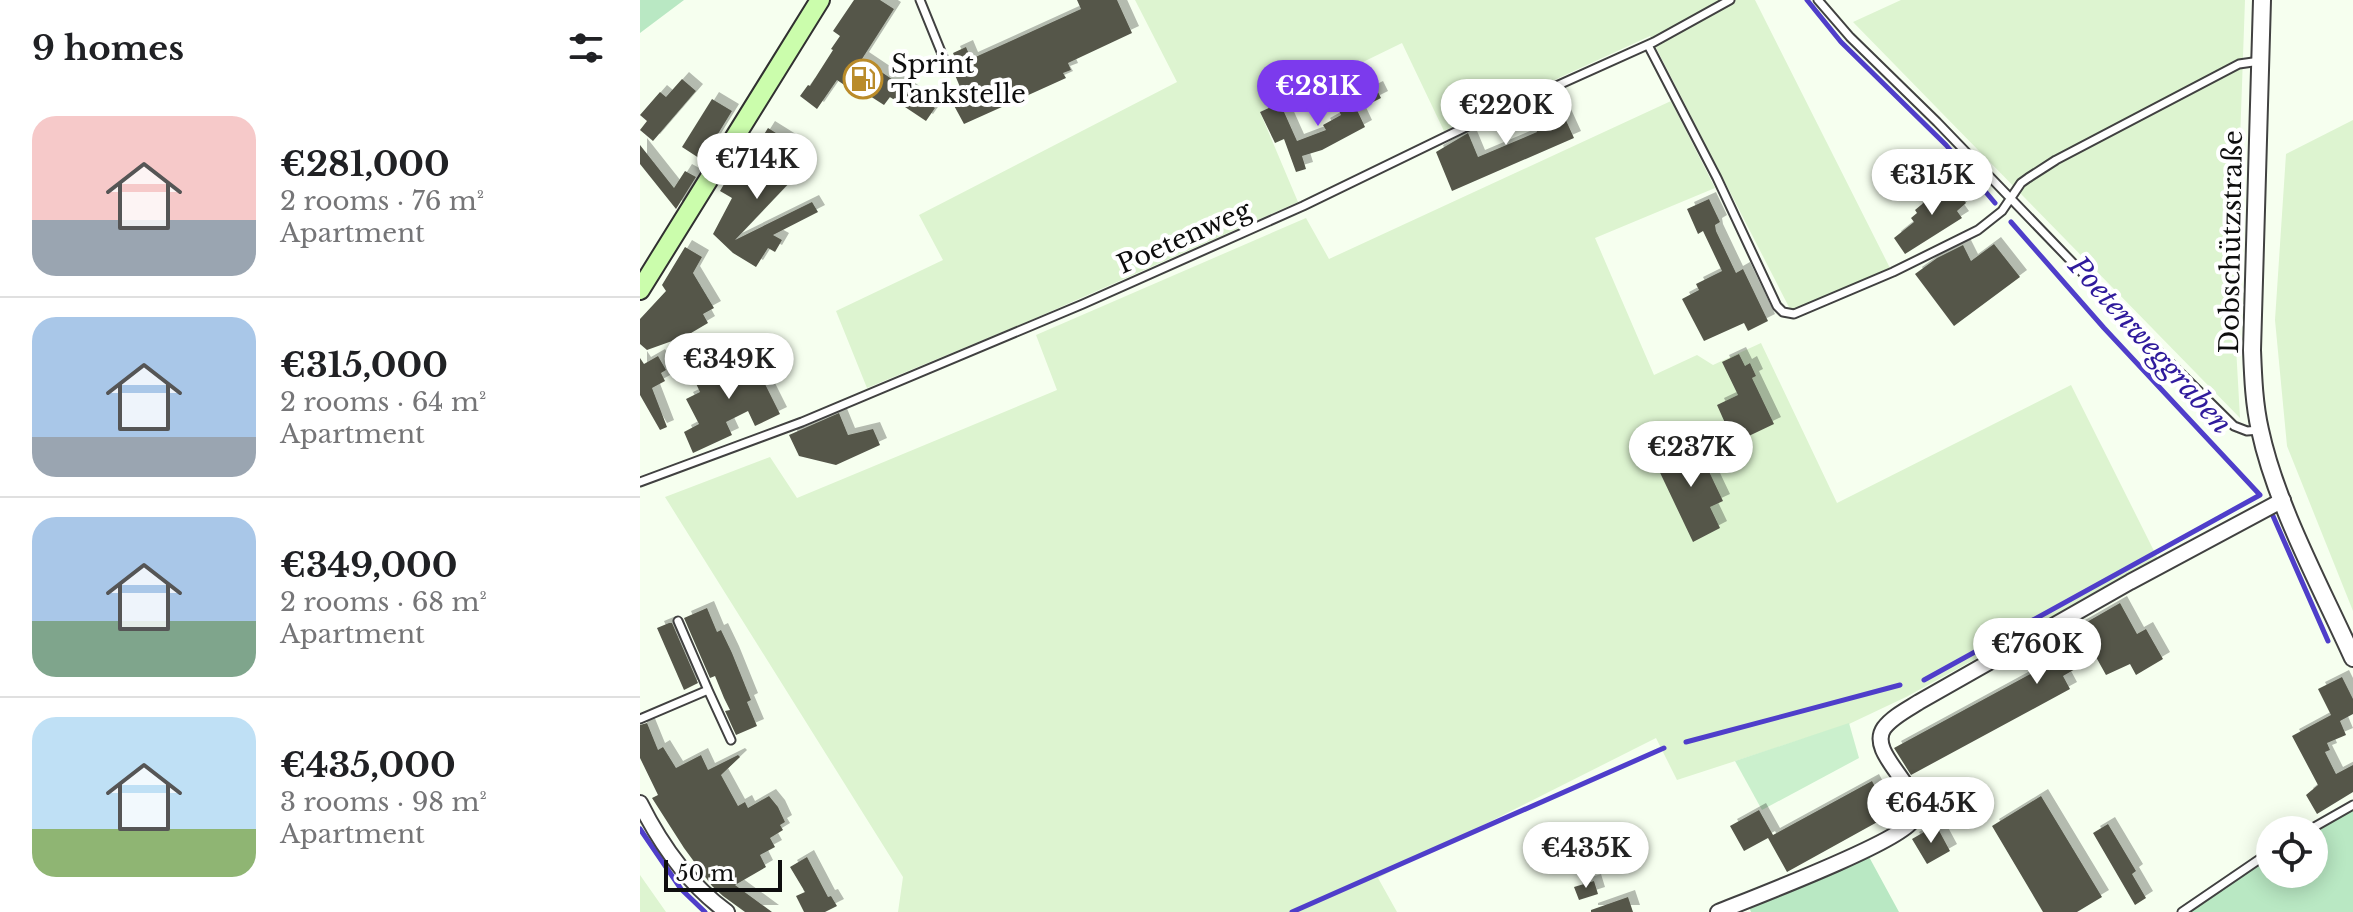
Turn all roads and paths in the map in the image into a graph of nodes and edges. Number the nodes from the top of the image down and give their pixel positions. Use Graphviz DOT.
graph roads {
  1 [pos="820,0"];
  2 [pos="920,0"];
  3 [pos="1730,0"];
  4 [pos="1818,0"];
  5 [pos="2262,0"];
  6 [pos="1648,45"];
  7 [pos="944,59"];
  8 [pos="2260,61"];
  9 [pos="2010,200"];
  10 [pos="640,290"];
  11 [pos="2260,430"];
  12 [pos="640,482"];
  13 [pos="2283,500"];
  14 [pos="678,621"];
  15 [pos="2353,658"];
  16 [pos="708,690"];
  17 [pos="640,719"];
  18 [pos="731,740"];
  19 [pos="640,803"];
  20 [pos="2353,805"];
  21 [pos="2328,819"];
  22 [pos="2256,862"];
  23 [pos="727,912"];
  24 [pos="1718,912"];
  25 [pos="2182,912"];
  1 -- 10 [label="main road"];
  2 -- 7 [label="lane"];
  3 -- 6 [label="lane, Poetenweg"];
  4 -- 9 [label="lane"];
  5 -- 8 [label="street, Dobschützstraße"];
  6 -- 9 [label="lane"];
  6 -- 12 [label="lane, Poetenweg"];
  8 -- 9 [label="lane"];
  8 -- 11 [label="street, Dobschützstraße"];
  9 -- 11 [label="lane"];
  11 -- 13 [label="street, Dobschützstraße"];
  13 -- 15 [label="street, Dobschützstraße"];
  13 -- 24 [label="street"];
  14 -- 16 [label="lane"];
  16 -- 17 [label="lane"];
  16 -- 18 [label="lane"];
  19 -- 23 [label="street"];
  20 -- 21 [label="lane"];
  22 -- 25 [label="lane"];
}
